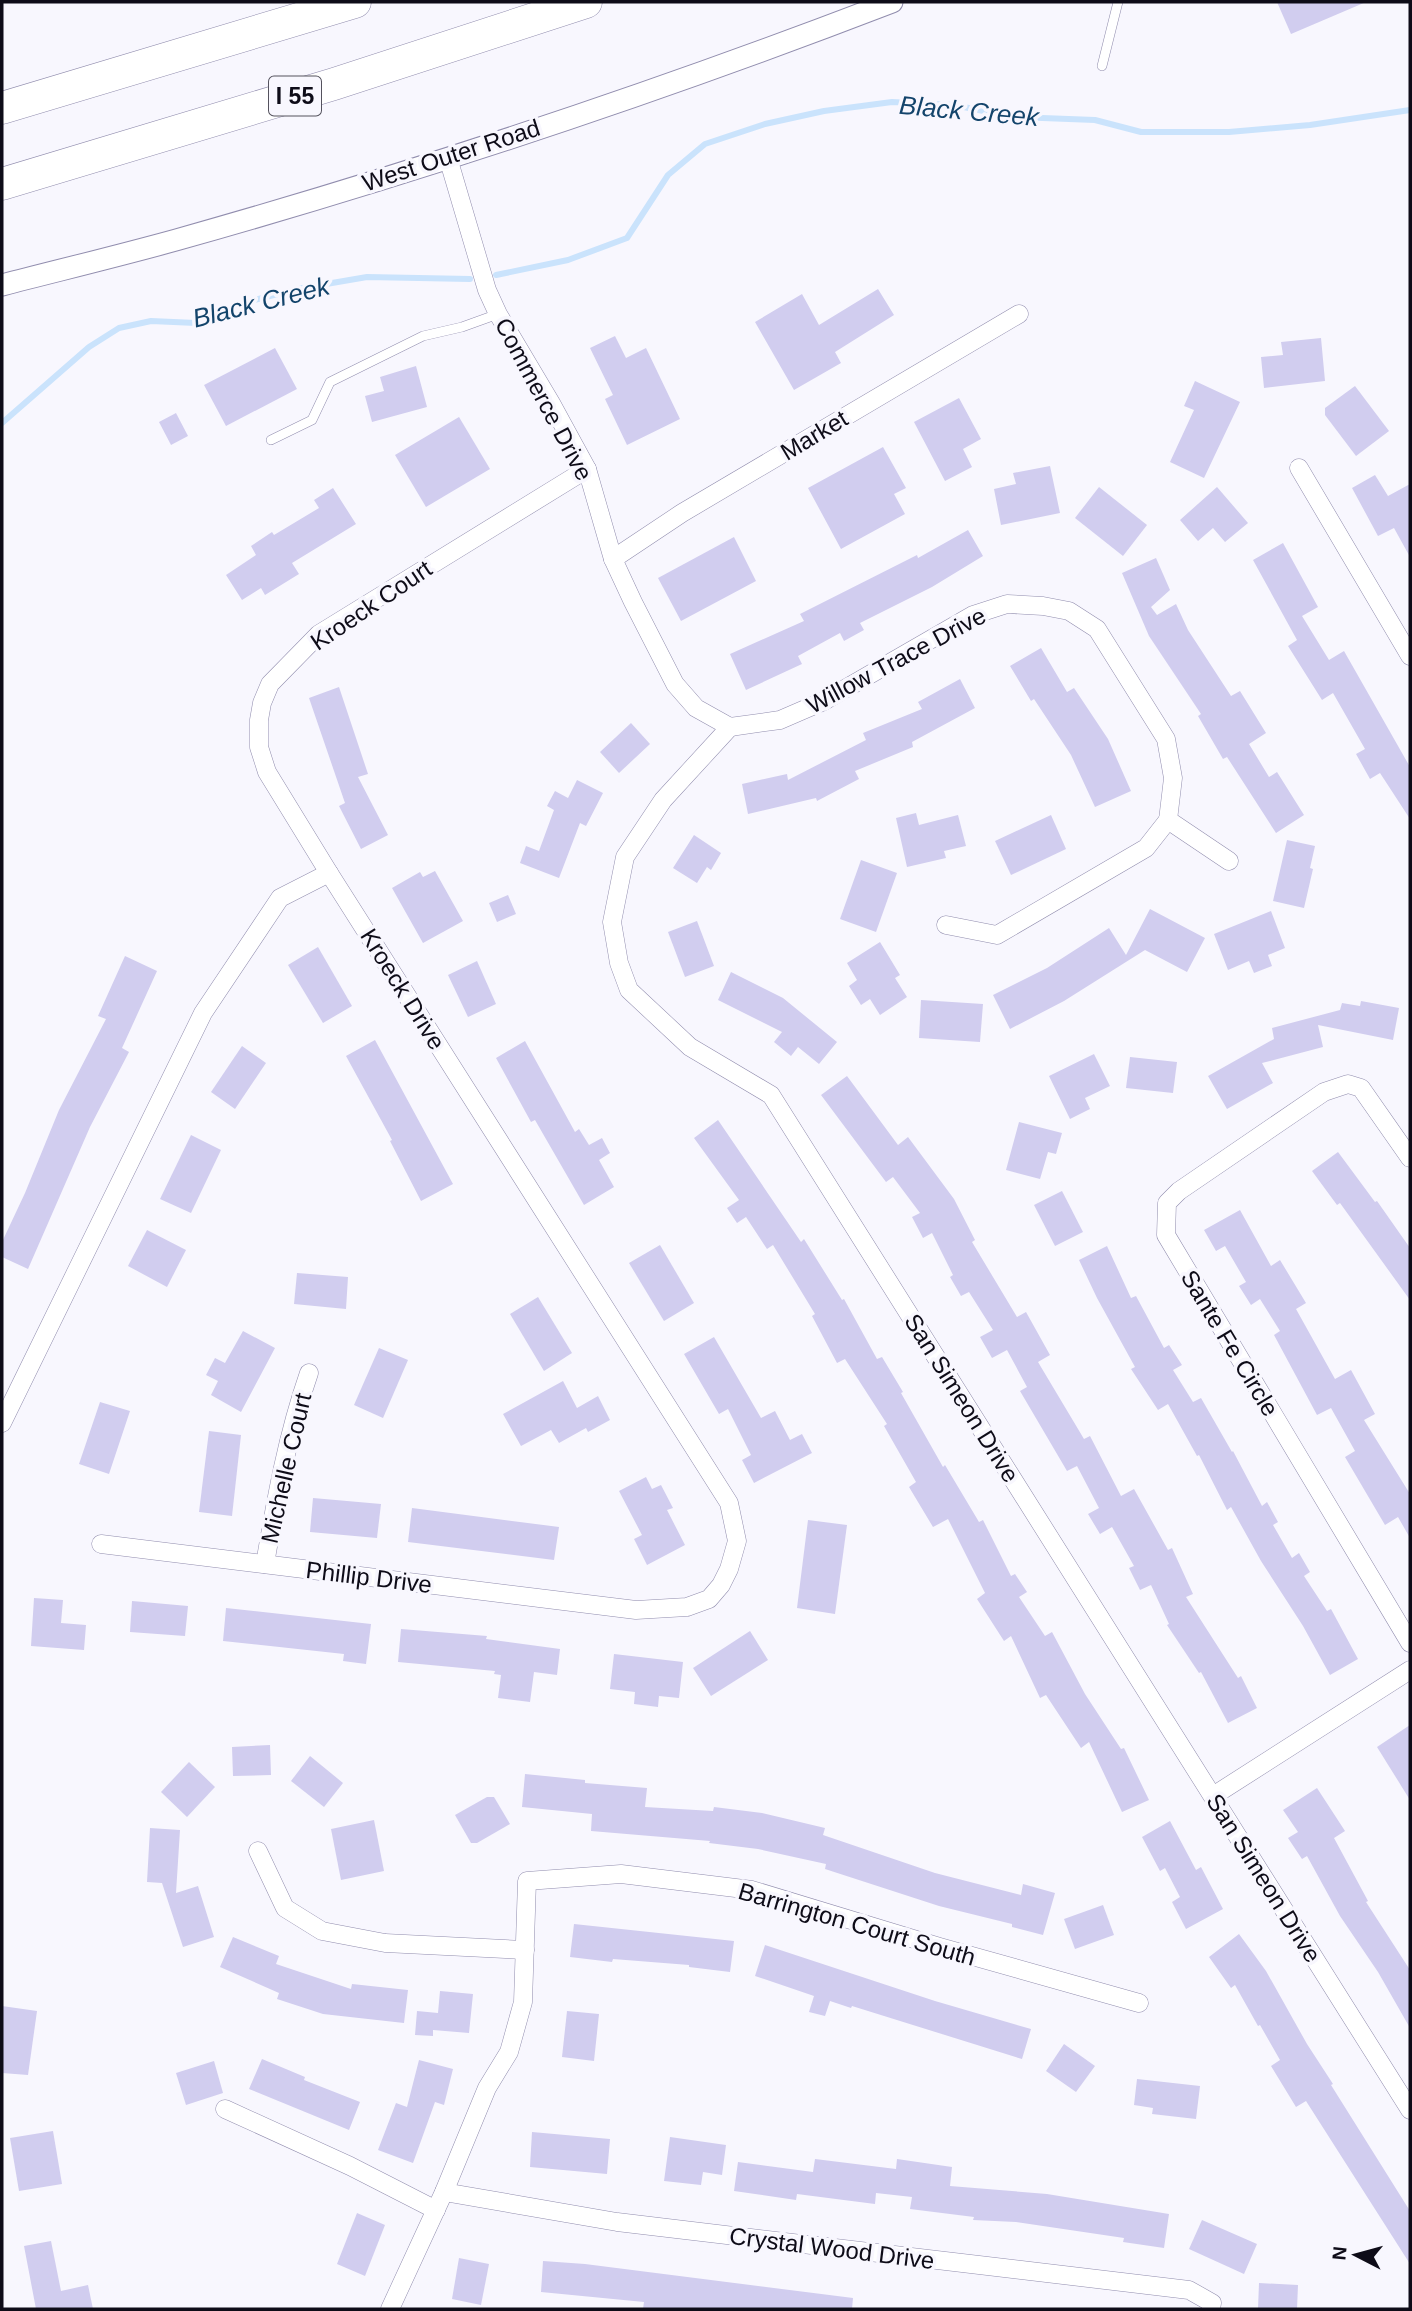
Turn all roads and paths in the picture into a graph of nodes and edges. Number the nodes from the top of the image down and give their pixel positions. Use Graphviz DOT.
graph roads {
  1 [pos="355,2"];
  2 [pos="586,2"];
  3 [pos="892,2"];
  4 [pos="1118,2"];
  5 [pos="1102,66"];
  6 [pos="2,108"];
  7 [pos="448,158"];
  8 [pos="2,184"];
  9 [pos="2,285"];
  10 [pos="498,314"];
  11 [pos="1018,314"];
  12 [pos="271,440"];
  13 [pos="1299,468"];
  14 [pos="587,469"];
  15 [pos="613,559"];
  16 [pos="1410,656"];
  17 [pos="730,727"];
  18 [pos="1168,820"];
  19 [pos="1229,861"];
  20 [pos="329,873"];
  21 [pos="946,925"];
  22 [pos="1410,1158"];
  23 [pos="309,1373"];
  24 [pos="2,1423"];
  25 [pos="101,1544"];
  26 [pos="265,1564"];
  27 [pos="636,1610"];
  28 [pos="1410,1643"];
  29 [pos="1410,1670"];
  30 [pos="1213,1796"];
  31 [pos="258,1851"];
  32 [pos="525,1950"];
  33 [pos="1139,2003"];
  34 [pos="225,2109"];
  35 [pos="1410,2110"];
  36 [pos="444,2192"];
  37 [pos="436,2210"];
  38 [pos="390,2309"];
  39 [pos="1211,2309"];
  1 -- 6 [label="highway"];
  2 -- 8 [label="highway, I 55"];
  3 -- 7 [label="street, West Outer Road"];
  4 -- 5 [label="lane"];
  7 -- 9 [label="street, West Outer Road"];
  7 -- 10 [label="street, Commerce Drive"];
  10 -- 12 [label="lane"];
  10 -- 14 [label="street, Commerce Drive"];
  11 -- 15 [label="street, Market"];
  13 -- 16 [label="street"];
  14 -- 15 [label="street, Commerce Drive"];
  14 -- 20 [label="street, Kroeck Court"];
  15 -- 17 [label="street, Commerce Drive"];
  17 -- 18 [label="street, Willow Trace Drive"];
  17 -- 30 [label="street, San Simeon Drive"];
  18 -- 19 [label="street"];
  18 -- 21 [label="street"];
  20 -- 24 [label="street"];
  20 -- 27 [label="street, Kroeck Drive"];
  22 -- 28 [label="street, Sante Fe Circle"];
  23 -- 26 [label="street, Michelle Court"];
  25 -- 26 [label="street, Phillip Drive"];
  26 -- 27 [label="street, Phillip Drive"];
  29 -- 30 [label="street"];
  30 -- 35 [label="street, San Simeon Drive"];
  31 -- 32 [label="street"];
  32 -- 33 [label="street, Barrington Court South"];
  32 -- 36 [label="street"];
  34 -- 37 [label="street"];
  36 -- 37 [label="street"];
  36 -- 39 [label="street, Crystal Wood Drive"];
  37 -- 38 [label="street"];
}
